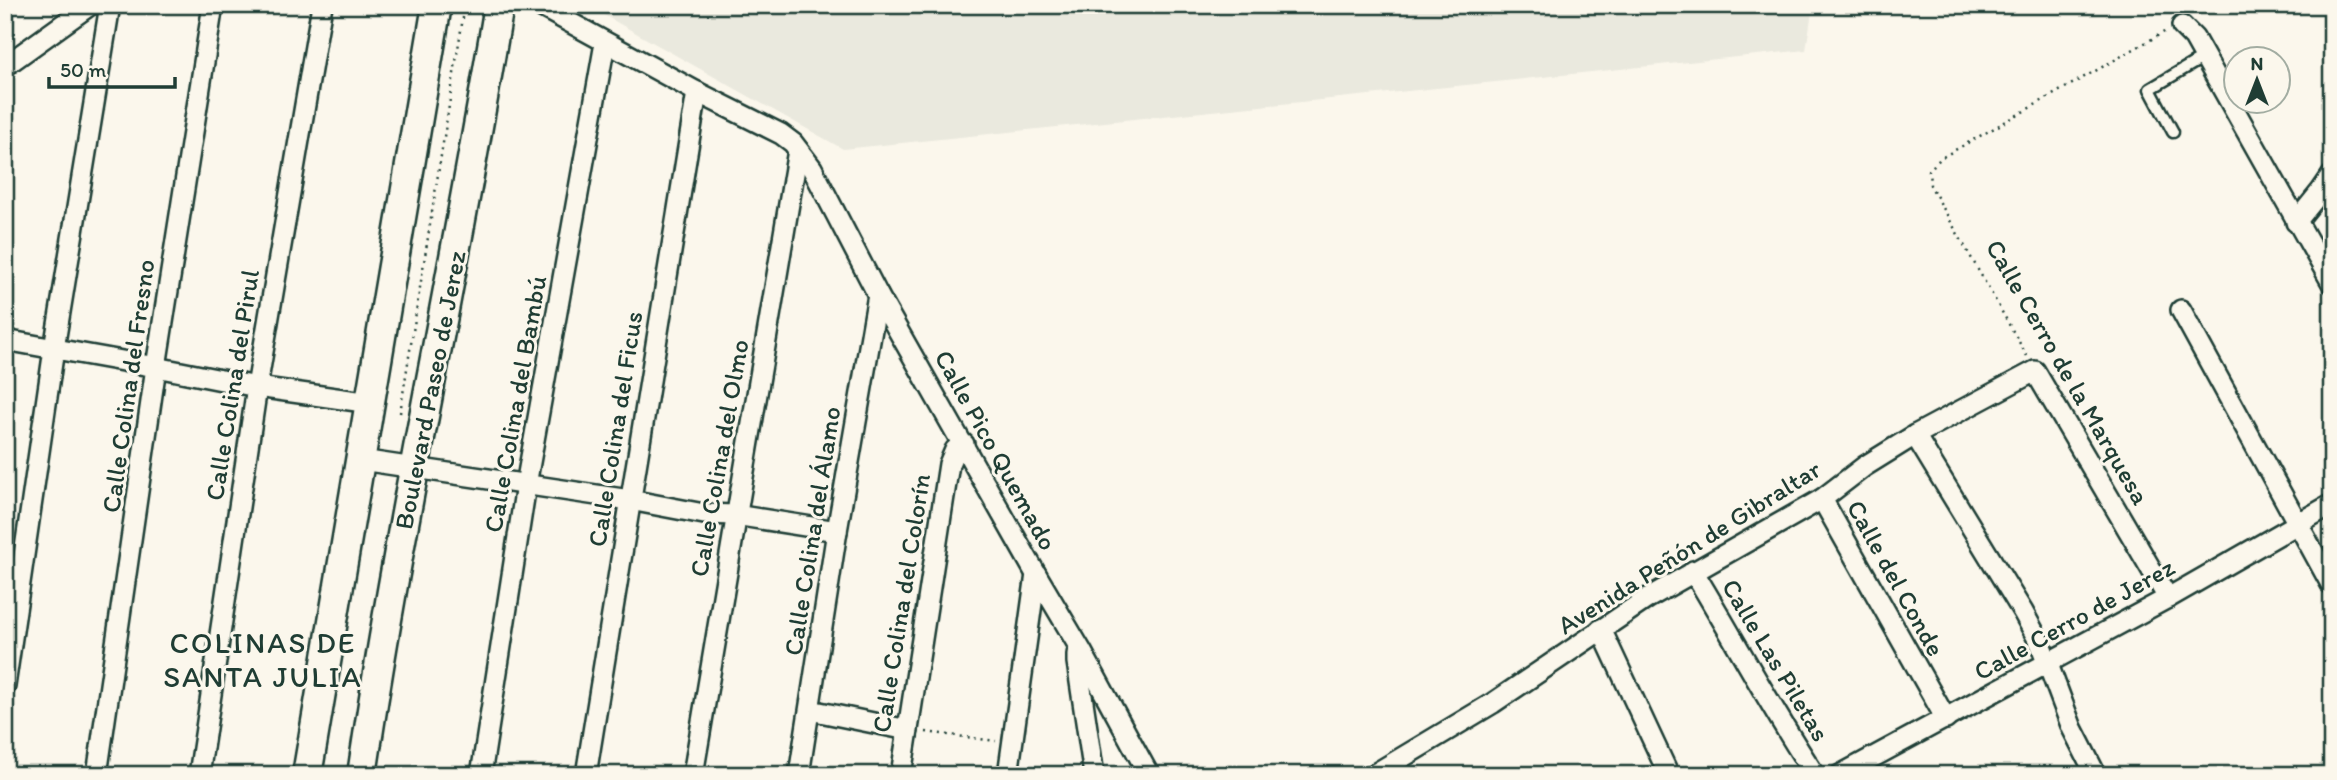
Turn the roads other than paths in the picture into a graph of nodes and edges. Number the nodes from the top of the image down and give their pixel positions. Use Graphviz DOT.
graph roads {
  1 [pos="90,5"];
  2 [pos="110,5"];
  3 [pos="213,5"];
  4 [pos="322,5"];
  5 [pos="437,5"];
  6 [pos="499,5"];
  7 [pos="538,5"];
  8 [pos="2182,26"];
  9 [pos="605,43"];
  10 [pos="2204,57"];
  11 [pos="5,66"];
  12 [pos="696,92"];
  13 [pos="2173,132"];
  14 [pos="798,150"];
  15 [pos="2332,175"];
  16 [pos="2296,222"];
  17 [pos="2332,283"];
  18 [pos="878,295"];
  19 [pos="2181,310"];
  20 [pos="5,340"];
  21 [pos="54,349"];
  22 [pos="156,367"];
  23 [pos="2035,371"];
  24 [pos="257,387"];
  25 [pos="371,403"];
  26 [pos="1915,435"];
  27 [pos="964,444"];
  28 [pos="361,460"];
  29 [pos="414,468"];
  30 [pos="526,485"];
  31 [pos="1822,499"];
  32 [pos="631,500"];
  33 [pos="2332,504"];
  34 [pos="735,515"];
  35 [pos="2296,523"];
  36 [pos="836,531"];
  37 [pos="1693,571"];
  38 [pos="1036,575"];
  39 [pos="2332,586"];
  40 [pos="2168,598"];
  41 [pos="1601,629"];
  42 [pos="1081,650"];
  43 [pos="2048,663"];
  44 [pos="5,686"];
  45 [pos="810,710"];
  46 [pos="1946,719"];
  47 [pos="908,730"];
  48 [pos="97,775"];
  49 [pos="199,775"];
  50 [pos="307,775"];
  51 [pos="362,775"];
  52 [pos="481,775"];
  53 [pos="586,775"];
  54 [pos="693,775"];
  55 [pos="799,775"];
  56 [pos="901,775"];
  57 [pos="1009,775"];
  58 [pos="1094,775"];
  59 [pos="1149,775"];
  60 [pos="1373,775"];
  61 [pos="1670,775"];
  62 [pos="1815,775"];
  63 [pos="1840,775"];
  64 [pos="2096,775"];
  1 -- 11 [label="street"];
  2 -- 21 [label="street"];
  3 -- 22 [label="street, Calle Colina del Fresno"];
  4 -- 24 [label="street, Calle Colina del Pirul"];
  5 -- 25 [label="main road, Boulevard Paseo de Jerez"];
  6 -- 29 [label="main road, Boulevard Paseo de Jerez"];
  7 -- 9 [label="street, Calle Pico Quemado"];
  8 -- 10 [label="street"];
  9 -- 12 [label="street, Calle Pico Quemado"];
  9 -- 30 [label="street, Calle Colina del Bambú"];
  10 -- 13 [label="lane"];
  10 -- 16 [label="street"];
  12 -- 14 [label="street, Calle Pico Quemado"];
  12 -- 32 [label="street, Calle Colina del Ficus"];
  14 -- 18 [label="street, Calle Pico Quemado"];
  14 -- 34 [label="street, Calle Colina del Olmo"];
  15 -- 16 [label="street"];
  16 -- 17 [label="street"];
  18 -- 27 [label="street, Calle Pico Quemado"];
  18 -- 36 [label="street, Calle Colina del Álamo"];
  19 -- 35 [label="street"];
  20 -- 21 [label="street"];
  21 -- 22 [label="street"];
  21 -- 44 [label="street"];
  22 -- 24 [label="street"];
  22 -- 48 [label="street, Calle Colina del Fresno"];
  23 -- 26 [label="street, Avenida Peñón de Gibraltar"];
  23 -- 40 [label="street, Calle Cerro de la Marquesa"];
  24 -- 25 [label="street"];
  24 -- 49 [label="street, Calle Colina del Pirul"];
  25 -- 28 [label="main road, Boulevard Paseo de Jerez"];
  26 -- 31 [label="street, Avenida Peñón de Gibraltar"];
  26 -- 43 [label="street"];
  27 -- 38 [label="street, Calle Pico Quemado"];
  27 -- 47 [label="street, Calle Colina del Colorín"];
  28 -- 29 [label="street"];
  28 -- 50 [label="main road, Boulevard Paseo de Jerez"];
  29 -- 30 [label="street"];
  29 -- 51 [label="main road, Boulevard Paseo de Jerez"];
  30 -- 32 [label="street"];
  30 -- 52 [label="street, Calle Colina del Bambú"];
  31 -- 37 [label="street, Avenida Peñón de Gibraltar"];
  31 -- 46 [label="street, Calle del Conde"];
  32 -- 34 [label="street"];
  32 -- 53 [label="street, Calle Colina del Ficus"];
  33 -- 35 [label="street, Calle Cerro de Jerez"];
  34 -- 36 [label="street"];
  34 -- 54 [label="street, Calle Colina del Olmo"];
  35 -- 39 [label="street"];
  35 -- 40 [label="street, Calle Cerro de Jerez"];
  36 -- 45 [label="street, Calle Colina del Álamo"];
  37 -- 41 [label="street, Avenida Peñón de Gibraltar"];
  37 -- 62 [label="street, Calle Las Piletas"];
  38 -- 42 [label="street, Calle Pico Quemado"];
  38 -- 57 [label="street"];
  40 -- 43 [label="street, Calle Cerro de Jerez"];
  41 -- 60 [label="street, Avenida Peñón de Gibraltar"];
  41 -- 61 [label="street"];
  42 -- 58 [label="street"];
  42 -- 59 [label="street, Calle Pico Quemado"];
  43 -- 46 [label="street, Calle Cerro de Jerez"];
  43 -- 64 [label="street"];
  45 -- 47 [label="street"];
  45 -- 55 [label="street, Calle Colina del Álamo"];
  46 -- 63 [label="street, Calle Cerro de Jerez"];
  47 -- 56 [label="street, Calle Colina del Colorín"];
}
